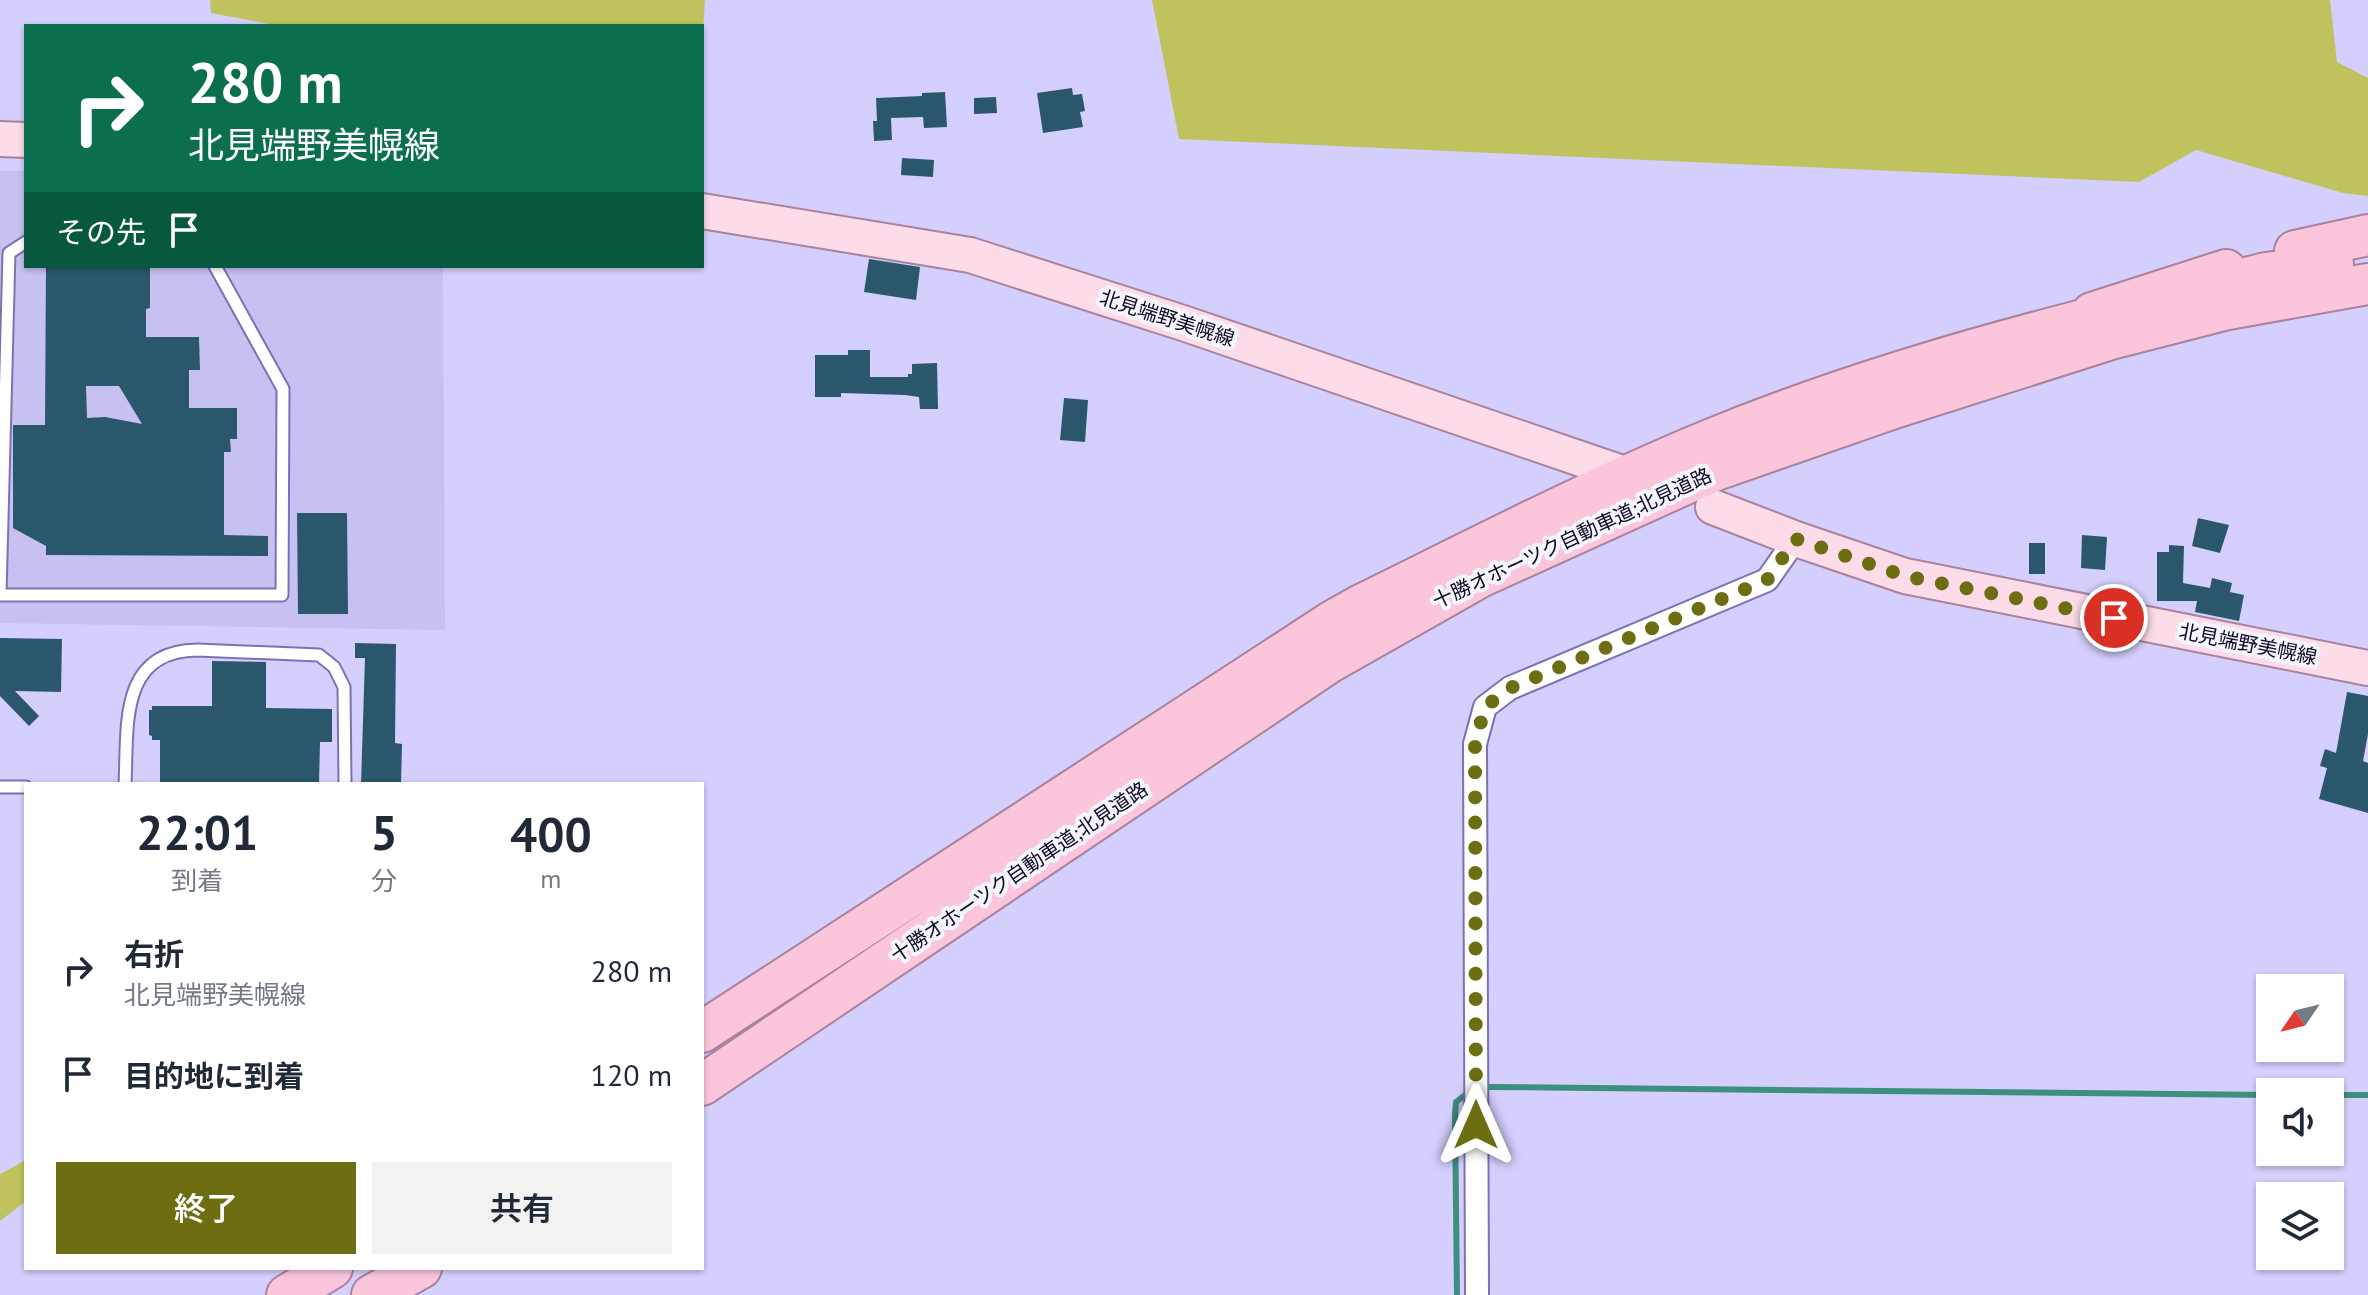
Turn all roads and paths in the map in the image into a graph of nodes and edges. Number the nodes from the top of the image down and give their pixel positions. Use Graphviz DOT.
graph roads {
  1 [pos="0,139"];
  2 [pos="24,140"];
  3 [pos="704,211"];
  4 [pos="2368,235"];
  5 [pos="24,243"];
  6 [pos="2368,259"];
  7 [pos="216,268"];
  8 [pos="2368,284"];
  9 [pos="2368,302"];
  10 [pos="2228,309"];
  11 [pos="2024,335"];
  12 [pos="2,412"];
  13 [pos="1619,472"];
  14 [pos="1713,507"];
  15 [pos="1796,539"];
  16 [pos="2368,668"];
  17 [pos="125,782"];
  18 [pos="345,782"];
  19 [pos="0,787"];
  20 [pos="24,787"];
  21 [pos="704,1031"];
  22 [pos="704,1084"];
  23 [pos="329,1270"];
  24 [pos="417,1270"];
  25 [pos="287,1295"];
  26 [pos="372,1295"];
  27 [pos="1477,1295"];
  1 -- 2 [label="main road"];
  3 -- 13 [label="main road, 北見端野美幌線"];
  4 -- 11 [label="highway"];
  5 -- 12 [label="lane"];
  6 -- 11 [label="highway, 十勝オホーツク自動車道;北見道路"];
  7 -- 12 [label="lane"];
  8 -- 10 [label="highway, 十勝オホーツク自動車道;北見道路"];
  9 -- 10 [label="highway"];
  10 -- 22 [label="highway, 十勝オホーツク自動車道;北見道路"];
  11 -- 21 [label="highway, 十勝オホーツク自動車道;北見道路"];
  14 -- 15 [label="main road, 北見端野美幌線"];
  15 -- 16 [label="main road, 北見端野美幌線"];
  15 -- 27 [label="street"];
  17 -- 18 [label="lane"];
  19 -- 20 [label="lane"];
  23 -- 25 [label="highway"];
  24 -- 26 [label="highway"];
}
